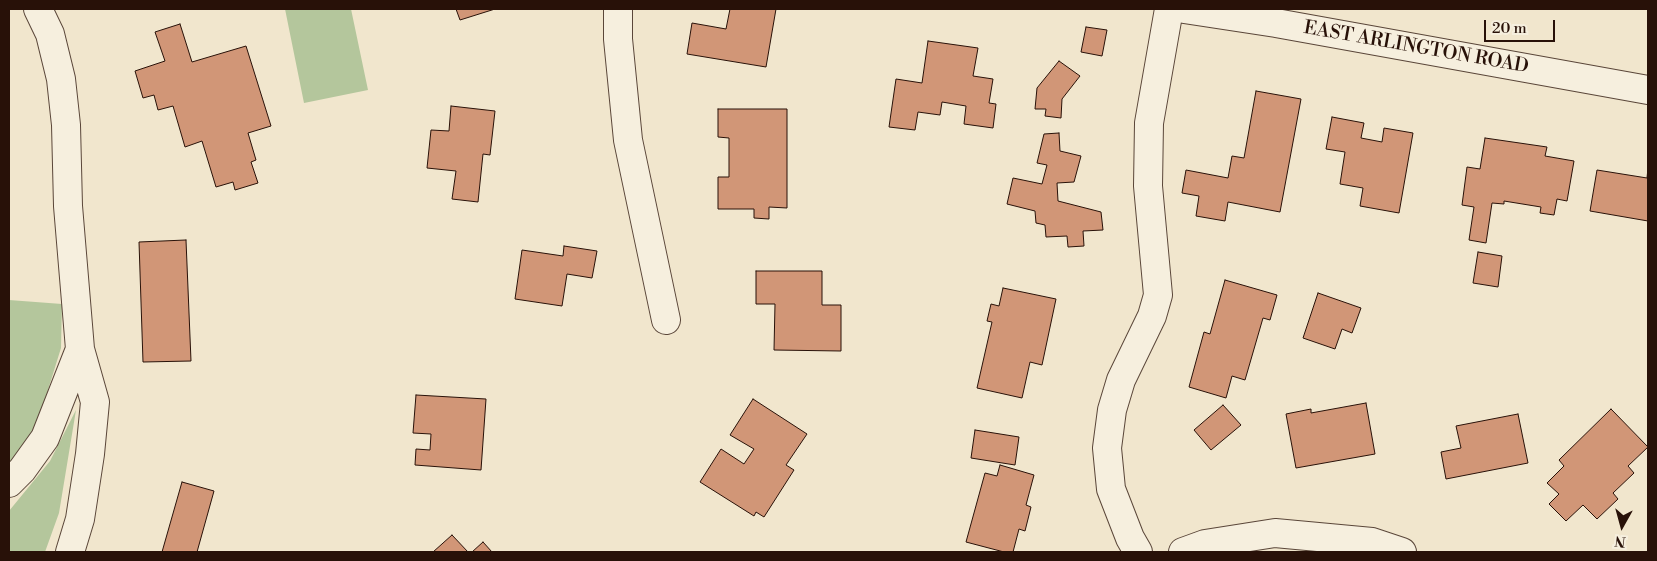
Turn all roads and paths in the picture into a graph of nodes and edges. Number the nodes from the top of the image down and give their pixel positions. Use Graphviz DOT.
graph roads {
  1 [pos="38,9"];
  2 [pos="618,9"];
  3 [pos="1169,9"];
  4 [pos="1184,9"];
  5 [pos="1648,90"];
  6 [pos="666,320"];
  7 [pos="80,349"];
  8 [pos="9,483"];
  9 [pos="70,552"];
  10 [pos="1138,552"];
  11 [pos="1183,552"];
  12 [pos="1402,552"];
  1 -- 7 [label="street"];
  2 -- 6 [label="street"];
  3 -- 10 [label="street"];
  4 -- 5 [label="street, EAST ARLINGTON ROAD"];
  7 -- 8 [label="street"];
  7 -- 9 [label="street"];
  11 -- 12 [label="street"];
}
